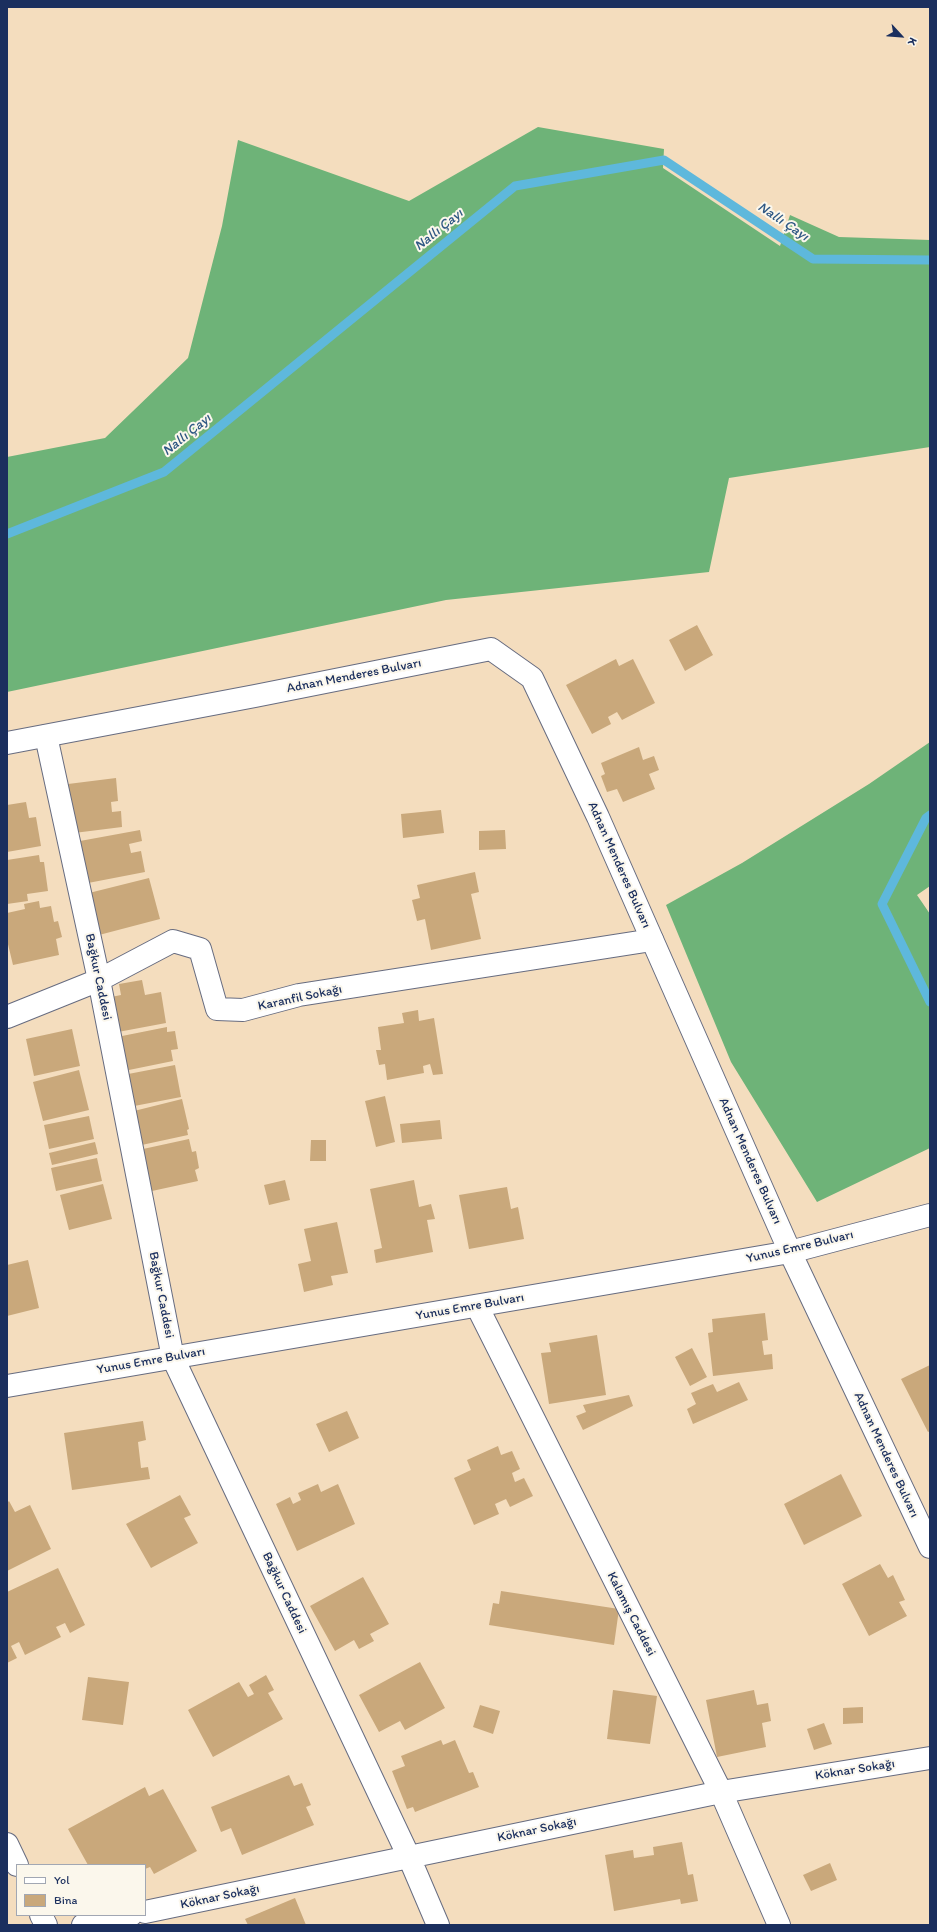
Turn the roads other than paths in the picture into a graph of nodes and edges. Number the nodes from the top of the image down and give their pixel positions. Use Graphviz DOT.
graph roads {
  1 [pos="46,736"];
  2 [pos="7,744"];
  3 [pos="652,940"];
  4 [pos="99,980"];
  5 [pos="7,1017"];
  6 [pos="930,1215"];
  7 [pos="790,1252"];
  8 [pos="477,1306"];
  9 [pos="173,1358"];
  10 [pos="7,1386"];
  11 [pos="930,1547"];
  12 [pos="930,1758"];
  13 [pos="721,1792"];
  14 [pos="7,1844"];
  15 [pos="409,1857"];
  16 [pos="17,1864"];
  17 [pos="146,1912"];
  18 [pos="42,1916"];
  19 [pos="126,1916"];
  20 [pos="46,1925"];
  21 [pos="83,1925"];
  22 [pos="438,1925"];
  23 [pos="779,1925"];
  1 -- 2 [label="street, Adnan Menderes Bulvarı"];
  1 -- 3 [label="street, Adnan Menderes Bulvarı"];
  1 -- 4 [label="street, Bağkur Caddesi"];
  3 -- 4 [label="street, Karanfil Sokağı"];
  3 -- 7 [label="street, Adnan Menderes Bulvarı"];
  4 -- 5 [label="street, Karanfil Sokağı"];
  4 -- 9 [label="street, Bağkur Caddesi"];
  6 -- 7 [label="street, Yunus Emre Bulvarı"];
  7 -- 8 [label="street, Yunus Emre Bulvarı"];
  7 -- 11 [label="street, Adnan Menderes Bulvarı"];
  8 -- 9 [label="street, Yunus Emre Bulvarı"];
  8 -- 13 [label="street, Kalamış Caddesi"];
  9 -- 10 [label="street, Yunus Emre Bulvarı"];
  9 -- 15 [label="street, Bağkur Caddesi"];
  12 -- 13 [label="street, Köknar Sokağı"];
  13 -- 15 [label="street, Köknar Sokağı"];
  13 -- 23 [label="street, Kalamış Caddesi"];
  14 -- 16 [label="street"];
  15 -- 17 [label="street, Köknar Sokağı"];
  15 -- 22 [label="street, Bağkur Caddesi"];
  18 -- 20 [label="street"];
  19 -- 21 [label="street"];
}
